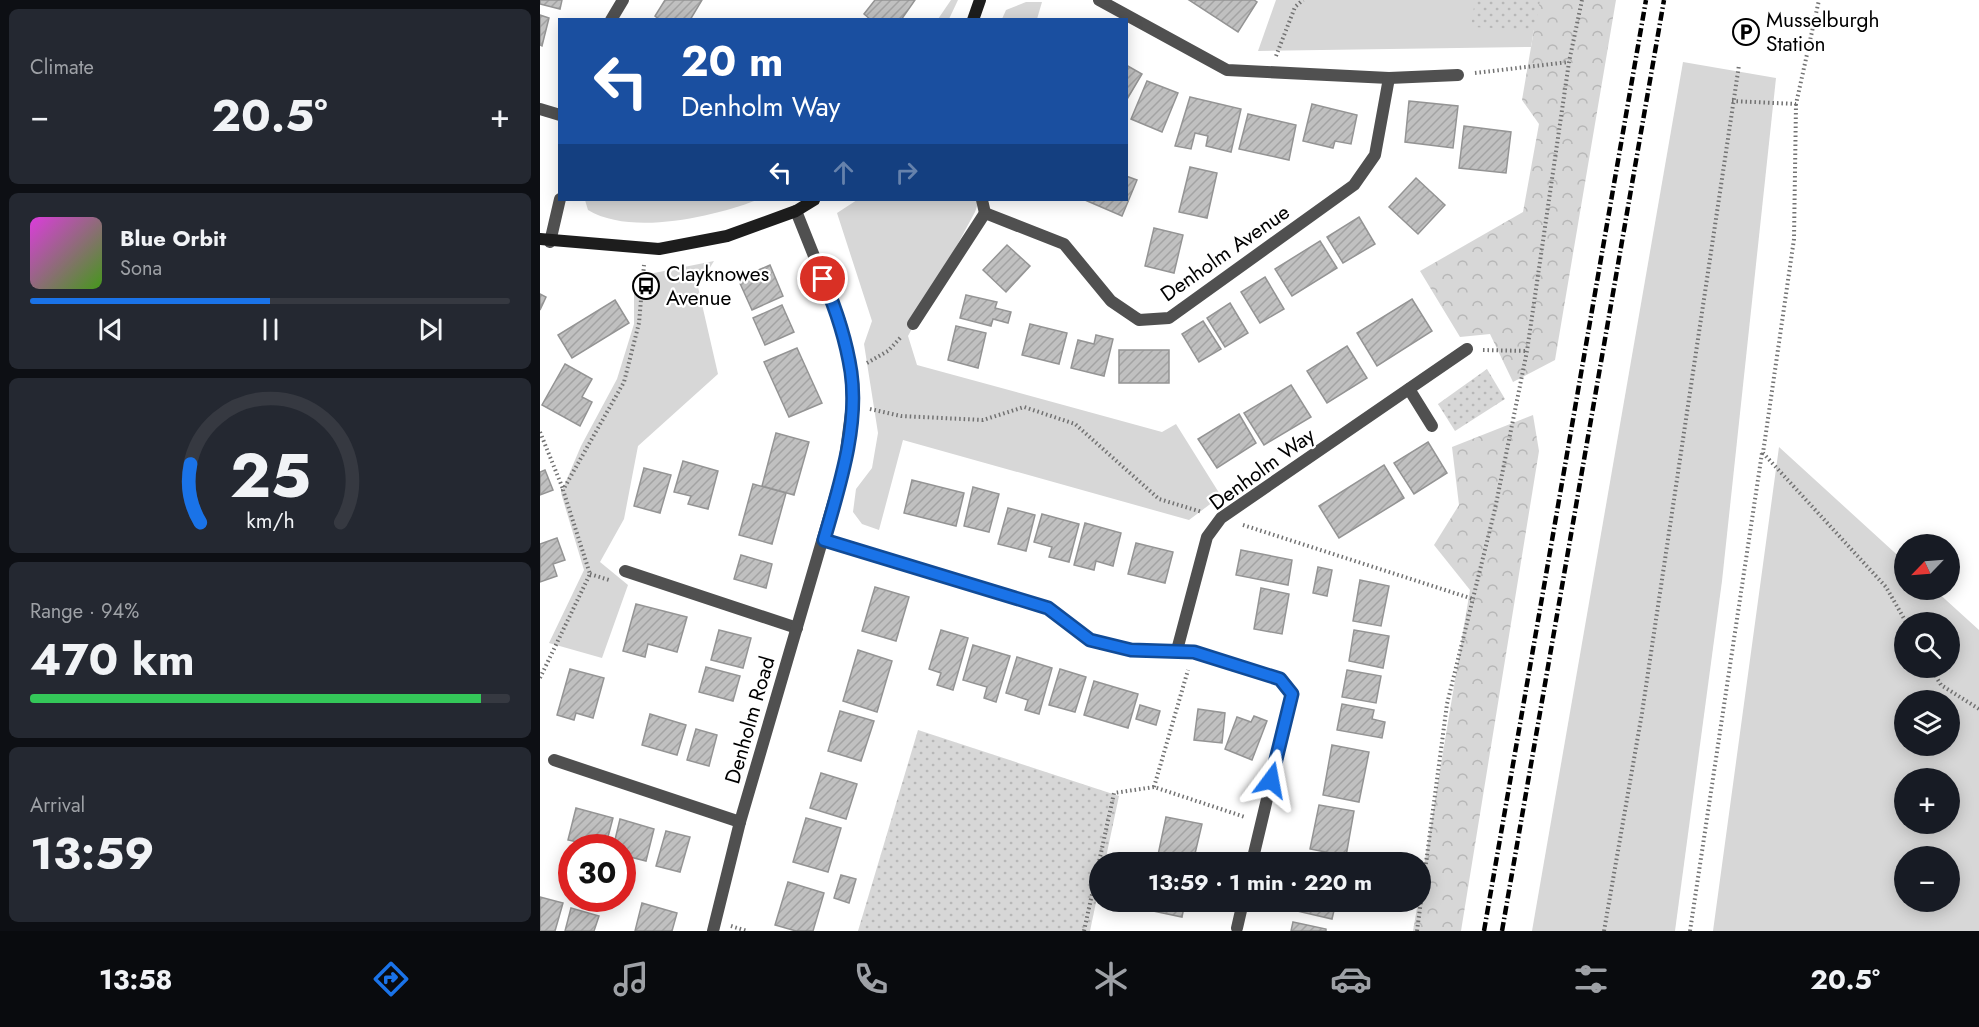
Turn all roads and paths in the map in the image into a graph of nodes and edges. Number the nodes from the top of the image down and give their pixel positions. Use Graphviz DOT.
graph roads {
  1 [pos="623,0"];
  2 [pos="980,0"];
  3 [pos="1303,0"];
  4 [pos="1582,0"];
  5 [pos="1820,0"];
  6 [pos="1107,1"];
  7 [pos="612,18"];
  8 [pos="975,18"];
  9 [pos="1569,62"];
  10 [pos="1739,65"];
  11 [pos="1270,71"];
  12 [pos="1458,75"];
  13 [pos="1389,78"];
  14 [pos="1732,101"];
  15 [pos="1796,104"];
  16 [pos="540,109"];
  17 [pos="558,114"];
  18 [pos="559,201"];
  19 [pos="812,201"];
  20 [pos="982,201"];
  21 [pos="796,211"];
  22 [pos="985,213"];
  23 [pos="545,240"];
  24 [pos="659,249"];
  25 [pos="913,324"];
  26 [pos="1467,349"];
  27 [pos="1527,351"];
  28 [pos="851,373"];
  29 [pos="1409,389"];
  30 [pos="852,405"];
  31 [pos="1432,426"];
  32 [pos="540,432"];
  33 [pos="1762,453"];
  34 [pos="563,490"];
  35 [pos="1221,518"];
  36 [pos="824,540"];
  37 [pos="625,571"];
  38 [pos="1473,599"];
  39 [pos="1900,612"];
  40 [pos="797,628"];
  41 [pos="1177,650"];
  42 [pos="1194,652"];
  43 [pos="540,678"];
  44 [pos="1937,678"];
  45 [pos="1979,709"];
  46 [pos="554,760"];
  47 [pos="1154,787"];
  48 [pos="740,822"];
  49 [pos="1261,822"];
  50 [pos="1254,852"];
  51 [pos="1241,912"];
  52 [pos="1237,928"];
  53 [pos="713,931"];
  54 [pos="1084,931"];
  55 [pos="1417,931"];
  56 [pos="1604,931"];
  57 [pos="1690,931"];
  1 -- 7 [label="street"];
  2 -- 8 [label="street"];
  3 -- 11 [label="path"];
  4 -- 9 [label="path"];
  5 -- 15 [label="path"];
  6 -- 11 [label="street"];
  9 -- 12 [label="path"];
  9 -- 27 [label="path"];
  10 -- 14 [label="path"];
  11 -- 13 [label="street"];
  12 -- 13 [label="street"];
  13 -- 22 [label="street, Denholm Avenue"];
  14 -- 15 [label="path"];
  14 -- 56 [label="path"];
  15 -- 33 [label="path"];
  16 -- 17 [label="street"];
  18 -- 23 [label="street"];
  19 -- 21 [label="street"];
  20 -- 22 [label="street"];
  21 -- 24 [label="street"];
  21 -- 28 [label="street, Denholm Road"];
  22 -- 25 [label="street"];
  23 -- 24 [label="street"];
  24 -- 34 [label="path"];
  25 -- 28 [label="path"];
  26 -- 27 [label="path"];
  26 -- 29 [label="street, Denholm Way"];
  27 -- 38 [label="path"];
  28 -- 30 [label="street, Denholm Road"];
  29 -- 31 [label="street"];
  29 -- 35 [label="street, Denholm Way"];
  30 -- 35 [label="path"];
  30 -- 36 [label="street, Denholm Road"];
  32 -- 34 [label="path"];
  33 -- 39 [label="path"];
  33 -- 57 [label="path"];
  34 -- 43 [label="path"];
  35 -- 38 [label="path"];
  35 -- 41 [label="street, Denholm Way"];
  36 -- 40 [label="street, Denholm Road"];
  36 -- 41 [label="street"];
  37 -- 40 [label="street"];
  38 -- 55 [label="path"];
  40 -- 48 [label="street, Denholm Road"];
  41 -- 42 [label="street"];
  42 -- 47 [label="path"];
  42 -- 49 [label="street"];
  44 -- 45 [label="path"];
  46 -- 48 [label="street"];
  47 -- 49 [label="path"];
  47 -- 54 [label="path"];
  48 -- 53 [label="street, Denholm Road"];
  49 -- 50 [label="street"];
  51 -- 52 [label="street"];
}
